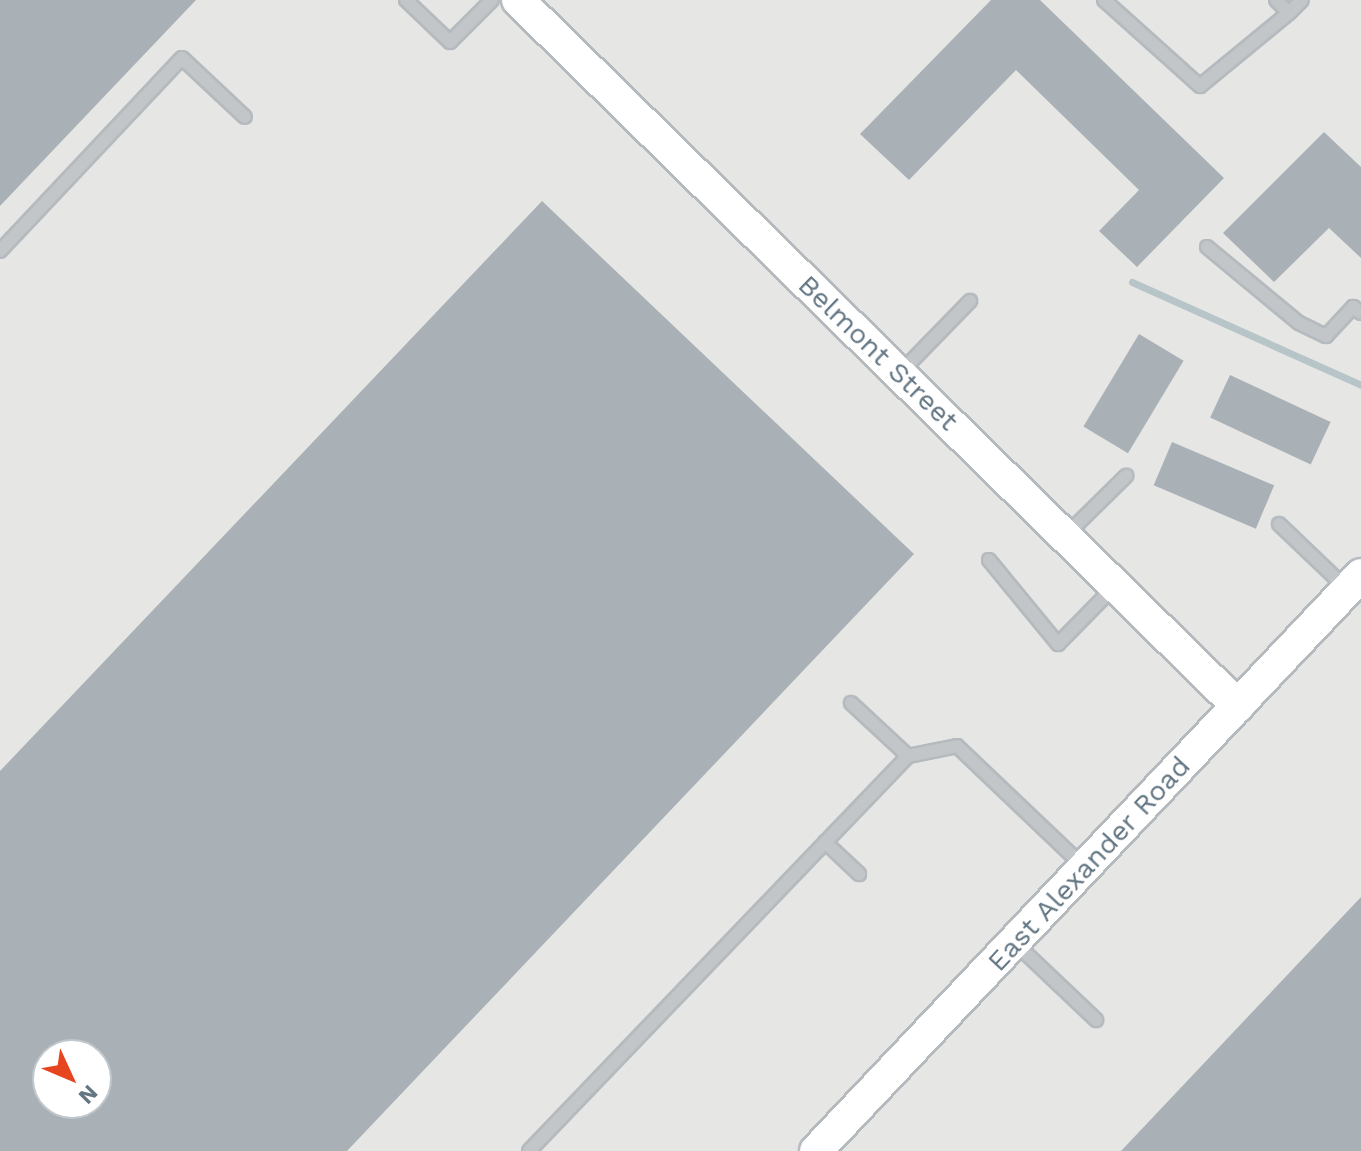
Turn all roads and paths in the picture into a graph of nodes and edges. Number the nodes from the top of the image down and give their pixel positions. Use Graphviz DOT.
graph roads {
  1 [pos="406,0"];
  2 [pos="492,0"];
  3 [pos="518,0"];
  4 [pos="1104,0"];
  5 [pos="1276,0"];
  6 [pos="1302,0"];
  7 [pos="1289,13"];
  8 [pos="245,117"];
  9 [pos="1207,247"];
  10 [pos="0,251"];
  11 [pos="970,301"];
  12 [pos="1361,313"];
  13 [pos="899,374"];
  14 [pos="1126,476"];
  15 [pos="1279,524"];
  16 [pos="1065,536"];
  17 [pos="989,560"];
  18 [pos="1354,582"];
  19 [pos="1115,585"];
  20 [pos="851,703"];
  21 [pos="1238,706"];
  22 [pos="908,756"];
  23 [pos="825,842"];
  24 [pos="1085,868"];
  25 [pos="859,874"];
  26 [pos="1015,943"];
  27 [pos="1096,1020"];
  28 [pos="831,1146"];
  29 [pos="529,1151"];
  1 -- 2 [label="lane"];
  3 -- 13 [label="street, Belmont Street"];
  4 -- 7 [label="lane"];
  5 -- 7 [label="lane"];
  6 -- 7 [label="lane"];
  8 -- 10 [label="lane"];
  9 -- 12 [label="lane"];
  11 -- 13 [label="lane"];
  13 -- 16 [label="street, Belmont Street"];
  14 -- 16 [label="lane"];
  15 -- 18 [label="lane"];
  16 -- 19 [label="street, Belmont Street"];
  17 -- 19 [label="lane"];
  18 -- 21 [label="street, East Alexander Road"];
  19 -- 21 [label="street, Belmont Street"];
  20 -- 22 [label="lane"];
  21 -- 24 [label="street, East Alexander Road"];
  22 -- 23 [label="lane"];
  22 -- 24 [label="lane"];
  23 -- 25 [label="lane"];
  23 -- 29 [label="lane"];
  24 -- 26 [label="street, East Alexander Road"];
  26 -- 27 [label="lane"];
  26 -- 28 [label="street, East Alexander Road"];
}
